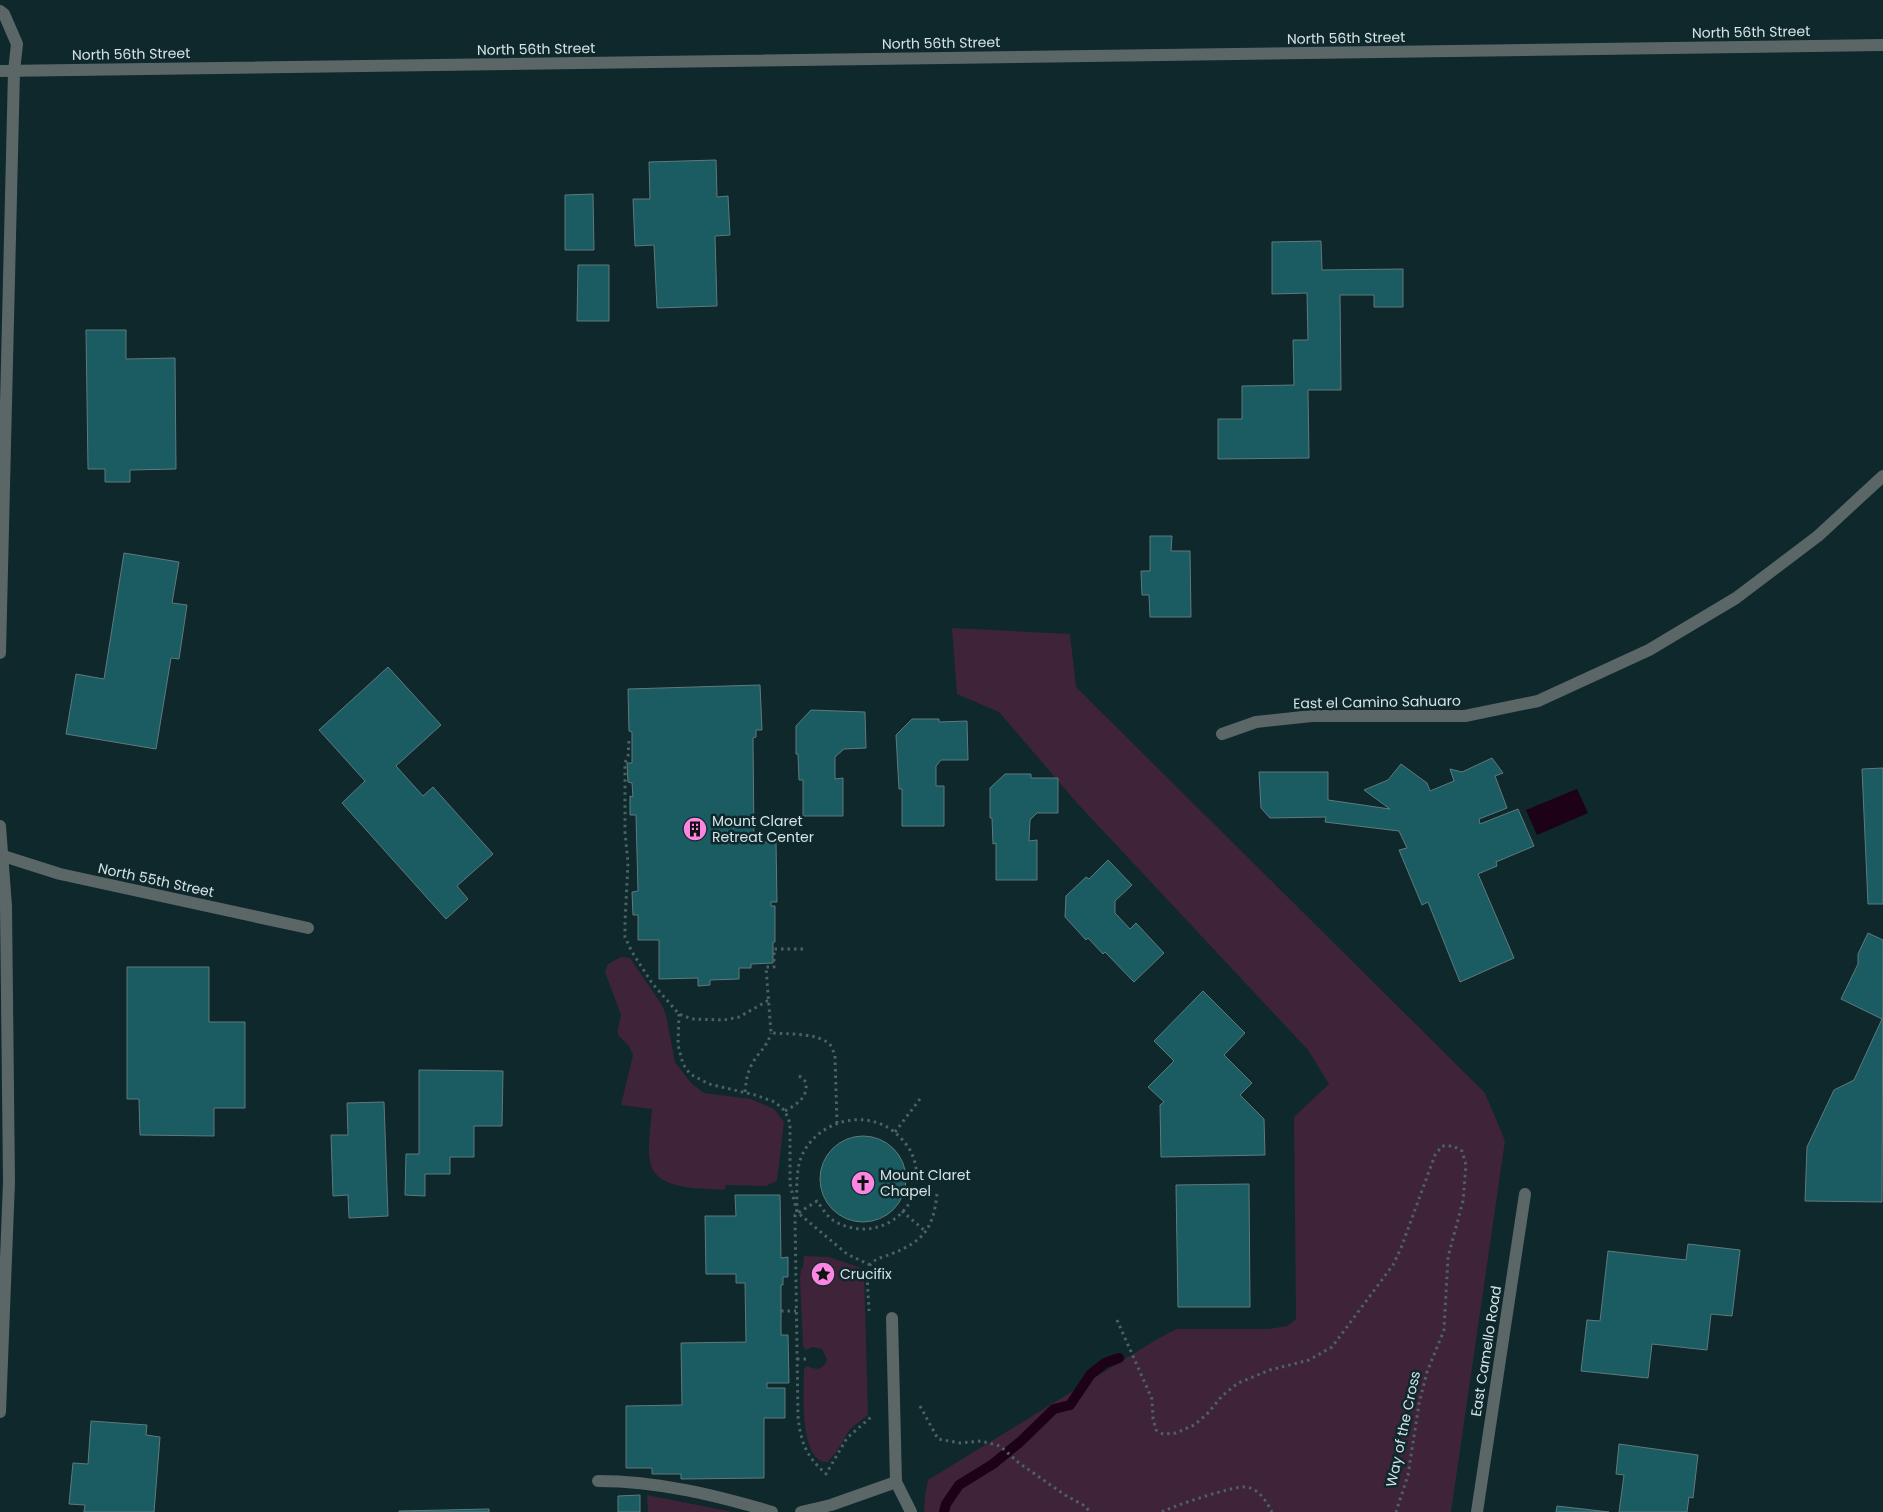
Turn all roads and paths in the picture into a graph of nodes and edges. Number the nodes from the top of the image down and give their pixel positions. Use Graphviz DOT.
graph roads {
  1 [pos="0,11"];
  2 [pos="1883,45"];
  3 [pos="0,71"];
  4 [pos="14,71"];
  5 [pos="1883,476"];
  6 [pos="0,653"];
  7 [pos="1222,734"];
  8 [pos="628,741"];
  9 [pos="0,826"];
  10 [pos="1,855"];
  11 [pos="308,928"];
  12 [pos="803,948"];
  13 [pos="769,1000"];
  14 [pos="679,1014"];
  15 [pos="771,1033"];
  16 [pos="795,1075"];
  17 [pos="745,1092"];
  18 [pos="920,1098"];
  19 [pos="785,1111"];
  20 [pos="837,1123"];
  21 [pos="895,1132"];
  22 [pos="937,1194"];
  23 [pos="1525,1194"];
  24 [pos="902,1211"];
  25 [pos="797,1212"];
  26 [pos="925,1231"];
  27 [pos="870,1265"];
  28 [pos="781,1311"];
  29 [pos="796,1311"];
  30 [pos="869,1312"];
  31 [pos="892,1318"];
  32 [pos="1117,1320"];
  33 [pos="797,1358"];
  34 [pos="810,1359"];
  35 [pos="920,1406"];
  36 [pos="872,1410"];
  37 [pos="0,1412"];
  38 [pos="598,1481"];
  39 [pos="896,1482"];
  40 [pos="772,1512"];
  41 [pos="801,1512"];
  42 [pos="911,1512"];
  43 [pos="1090,1512"];
  44 [pos="1162,1512"];
  45 [pos="1272,1512"];
  46 [pos="1396,1512"];
  47 [pos="1477,1512"];
  1 -- 4 [label="street"];
  2 -- 4 [label="street, North 56th Street"];
  3 -- 4 [label="street, North 56th Street"];
  4 -- 6 [label="street"];
  5 -- 7 [label="street, East el Camino Sahuaro"];
  8 -- 14 [label="path"];
  9 -- 10 [label="street"];
  10 -- 11 [label="street, North 55th Street"];
  10 -- 37 [label="street"];
  12 -- 13 [label="path"];
  13 -- 14 [label="path"];
  13 -- 15 [label="path"];
  14 -- 17 [label="path"];
  15 -- 17 [label="path"];
  15 -- 20 [label="path"];
  16 -- 19 [label="path"];
  17 -- 19 [label="path"];
  18 -- 21 [label="path"];
  19 -- 25 [label="path"];
  20 -- 21 [label="path"];
  20 -- 25 [label="path"];
  21 -- 24 [label="path"];
  22 -- 26 [label="path"];
  23 -- 47 [label="street, East Camello Road"];
  24 -- 25 [label="path"];
  24 -- 26 [label="path"];
  25 -- 27 [label="path"];
  25 -- 29 [label="path"];
  26 -- 27 [label="path"];
  27 -- 30 [label="path"];
  28 -- 29 [label="path"];
  29 -- 33 [label="path"];
  31 -- 39 [label="street"];
  32 -- 46 [label="path, Way of the Cross"];
  33 -- 34 [label="path"];
  33 -- 36 [label="path"];
  35 -- 43 [label="path"];
  38 -- 40 [label="street"];
  39 -- 41 [label="street"];
  39 -- 42 [label="street"];
  44 -- 45 [label="path"];
}
